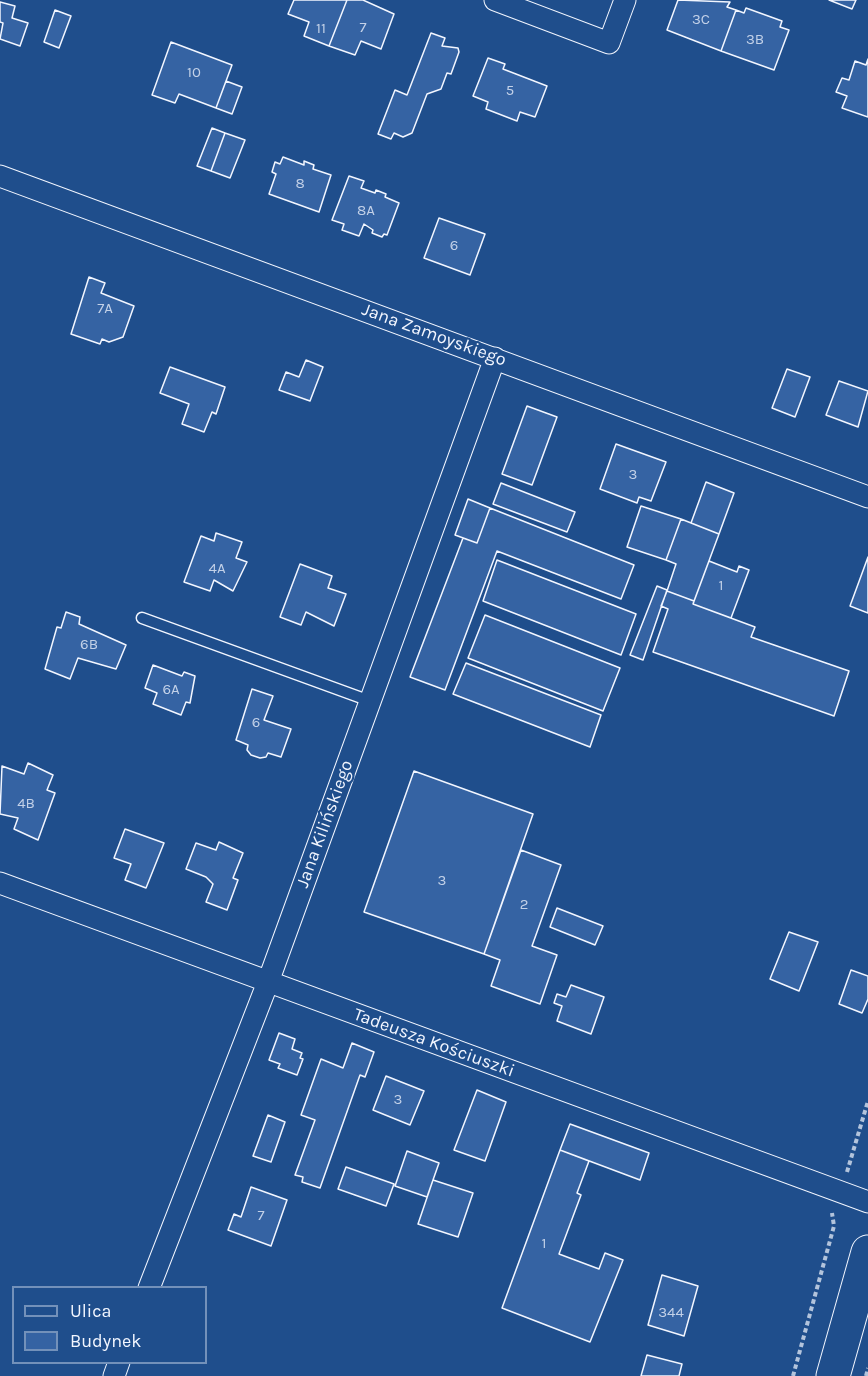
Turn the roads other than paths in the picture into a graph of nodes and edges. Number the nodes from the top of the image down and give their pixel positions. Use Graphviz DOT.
graph roads {
  1 [pos="495,0"];
  2 [pos="625,0"];
  3 [pos="0,176"];
  4 [pos="495,358"];
  5 [pos="868,497"];
  6 [pos="142,618"];
  7 [pos="370,701"];
  8 [pos="0,883"];
  9 [pos="268,982"];
  10 [pos="868,1202"];
  11 [pos="868,1252"];
  12 [pos="148,1286"];
  13 [pos="833,1376"];
  1 -- 2 [label="street"];
  3 -- 4 [label="street, Jana Zamoyskiego"];
  4 -- 5 [label="street, Jana Zamoyskiego"];
  4 -- 7 [label="street, Jana Kilińskiego"];
  6 -- 7 [label="lane"];
  7 -- 9 [label="street, Jana Kilińskiego"];
  8 -- 9 [label="street, Tadeusza Kościuszki"];
  9 -- 10 [label="street, Tadeusza Kościuszki"];
  9 -- 12 [label="street, Jana Kilińskiego"];
  11 -- 13 [label="main road"];
}
